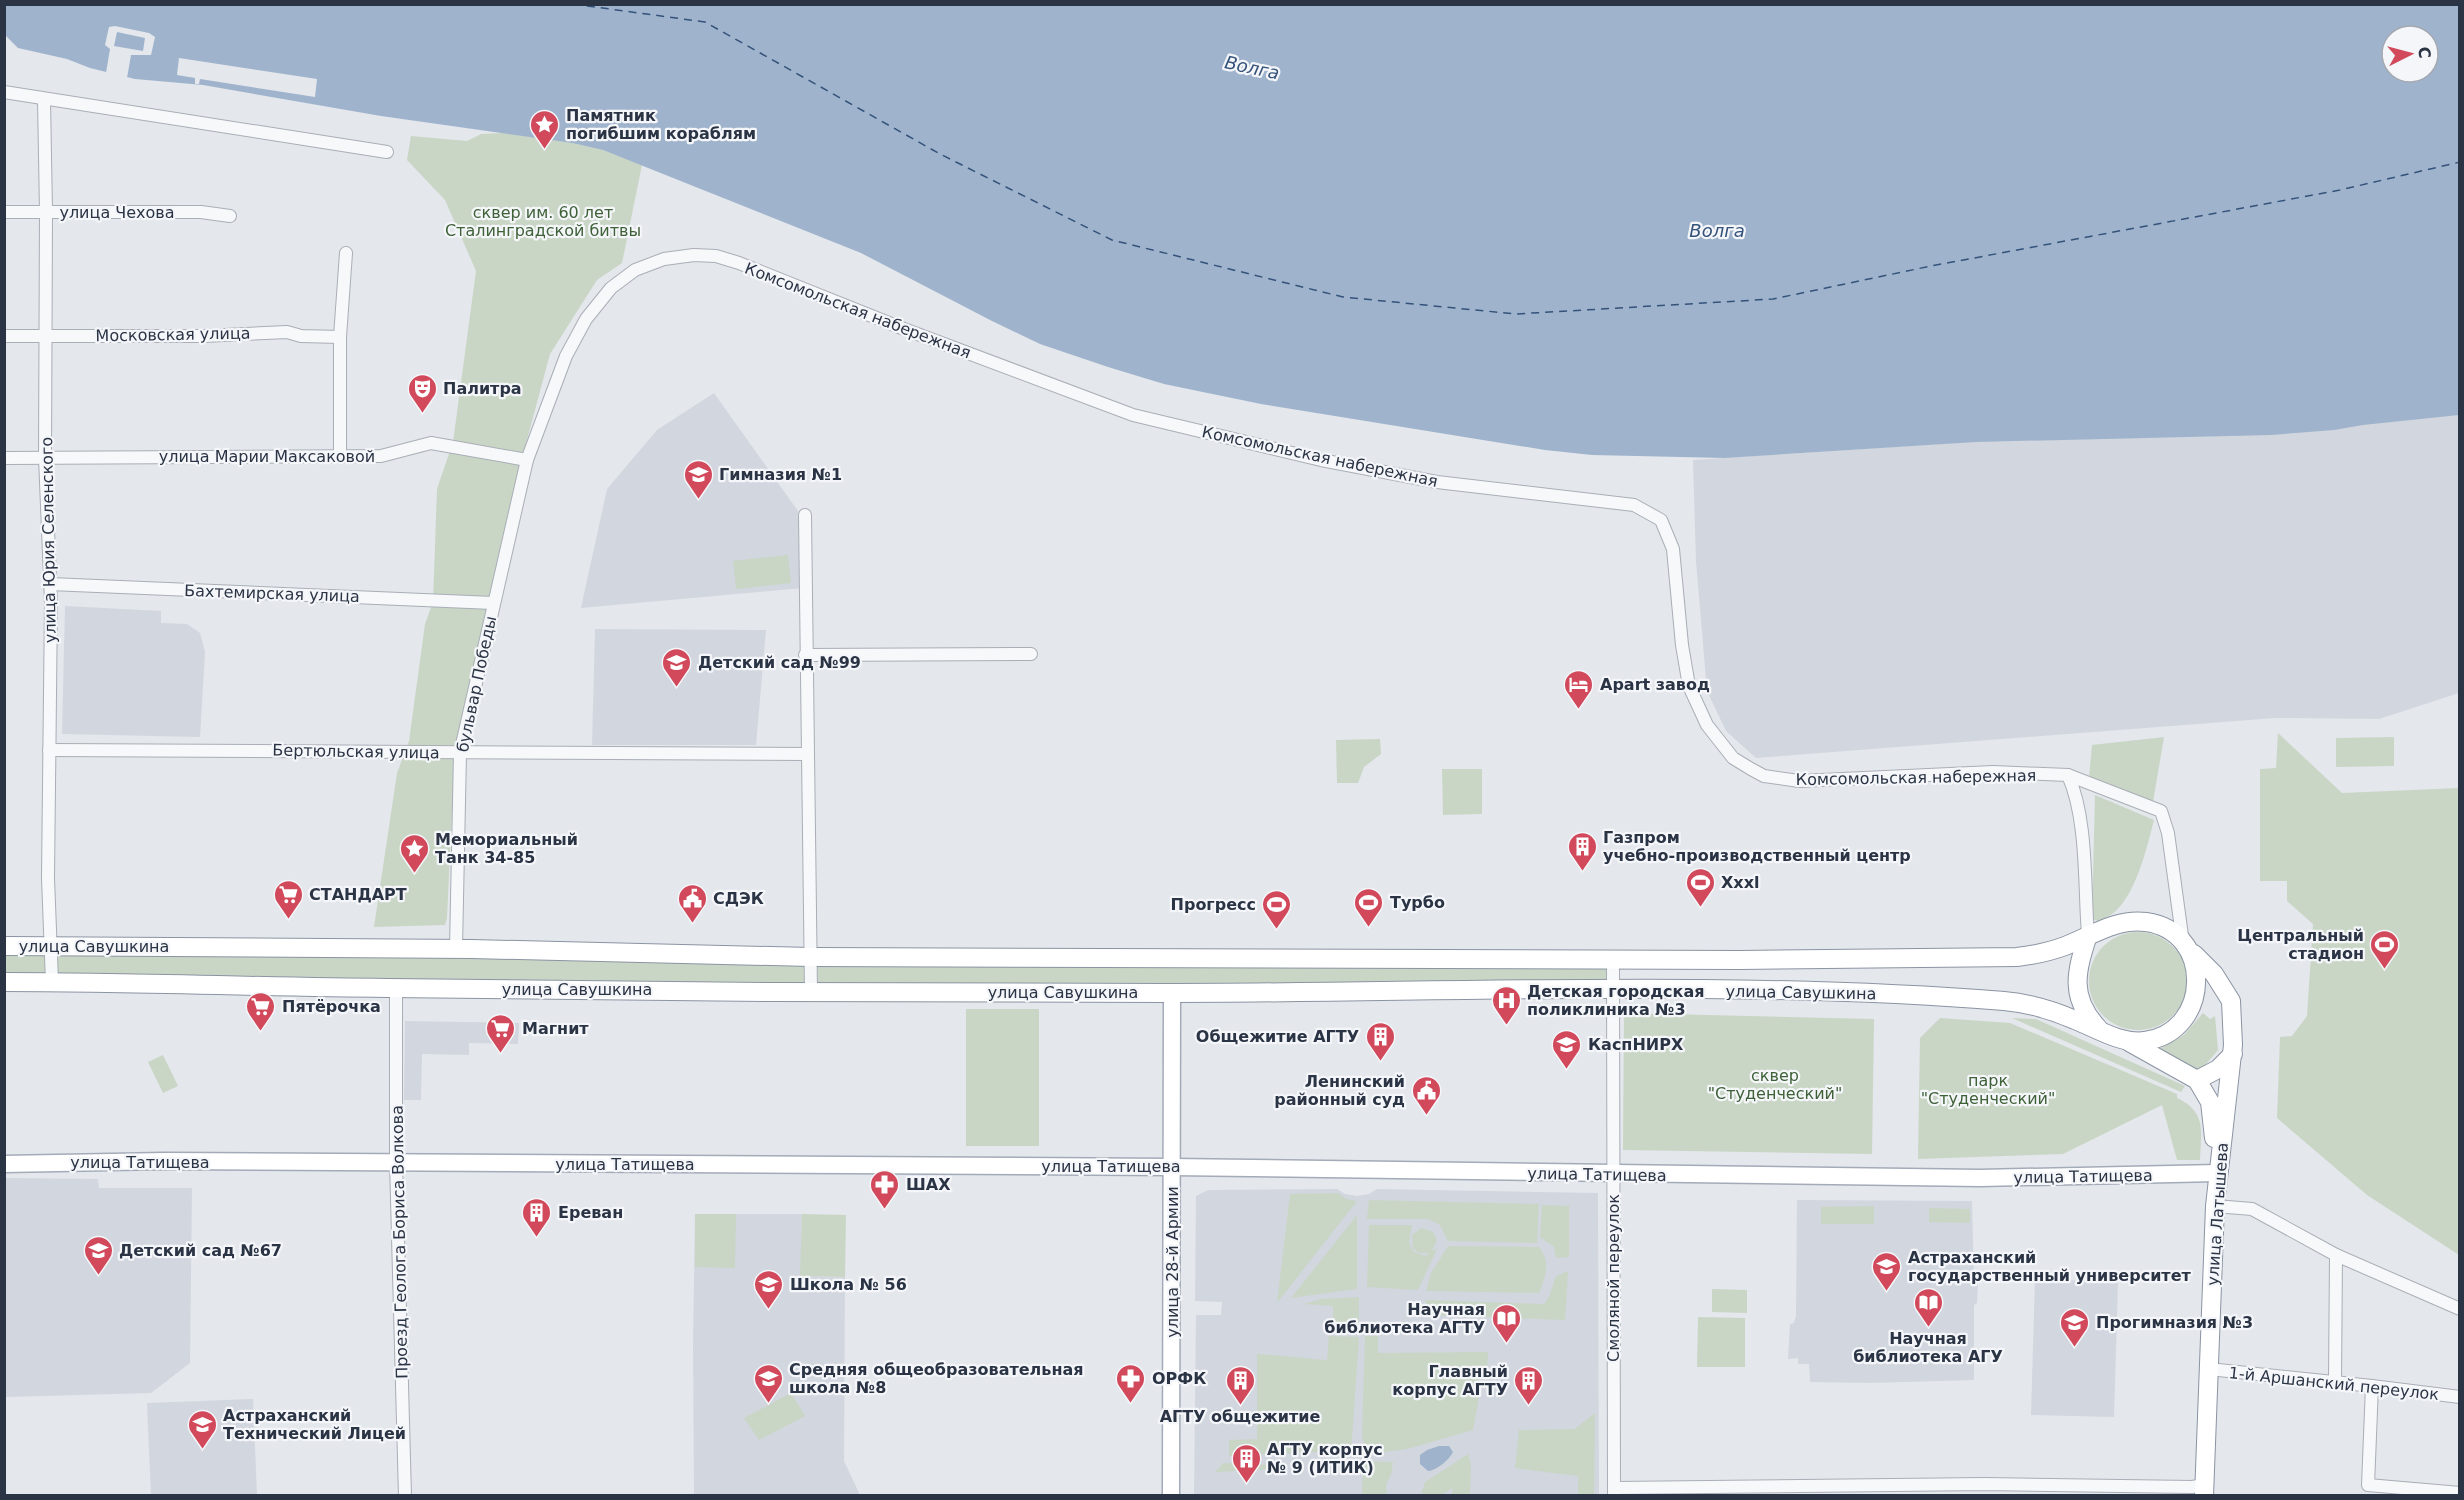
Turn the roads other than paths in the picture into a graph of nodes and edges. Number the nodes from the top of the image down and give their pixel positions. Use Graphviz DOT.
graph roads {
  1 [pos="4,92"];
  2 [pos="44,99"];
  3 [pos="387,152"];
  4 [pos="4,212"];
  5 [pos="46,212"];
  6 [pos="230,216"];
  7 [pos="346,253"];
  8 [pos="4,336"];
  9 [pos="46,336"];
  10 [pos="340,337"];
  11 [pos="340,455"];
  12 [pos="4,458"];
  13 [pos="45,458"];
  14 [pos="527,460"];
  15 [pos="805,515"];
  16 [pos="50,584"];
  17 [pos="493,603"];
  18 [pos="1031,654"];
  19 [pos="805,655"];
  20 [pos="49,750"];
  21 [pos="460,753"];
  22 [pos="807,754"];
  23 [pos="2068,775"];
  24 [pos="2088,936"];
  25 [pos="4,946"];
  26 [pos="51,946"];
  27 [pos="2186,946"];
  28 [pos="456,948"];
  29 [pos="811,957"];
  30 [pos="1614,959"];
  31 [pos="4,982"];
  32 [pos="52,982"];
  33 [pos="396,988"];
  34 [pos="1613,989"];
  35 [pos="811,991"];
  36 [pos="1172,993"];
  37 [pos="2121,1039"];
  38 [pos="2233,1054"];
  39 [pos="2197,1080"];
  40 [pos="396,1162"];
  41 [pos="4,1164"];
  42 [pos="1172,1167"];
  43 [pos="2215,1173"];
  44 [pos="1613,1174"];
  45 [pos="2215,1206"];
  46 [pos="2336,1255"];
  47 [pos="2460,1310"];
  48 [pos="2209,1369"];
  49 [pos="2335,1382"];
  50 [pos="2372,1386"];
  51 [pos="2460,1397"];
  52 [pos="2198,1491"];
  53 [pos="1614,1492"];
  54 [pos="2460,1493"];
  55 [pos="405,1496"];
  56 [pos="1171,1496"];
  1 -- 2 [label="street"];
  2 -- 3 [label="street"];
  2 -- 5 [label="street, улица Юрия Селенского"];
  4 -- 5 [label="street, улица Чехова"];
  5 -- 6 [label="street, улица Чехова"];
  5 -- 9 [label="street, улица Юрия Селенского"];
  7 -- 10 [label="street"];
  8 -- 9 [label="street, Московская улица"];
  9 -- 10 [label="street, Московская улица"];
  9 -- 13 [label="street, улица Юрия Селенского"];
  10 -- 11 [label="street"];
  11 -- 13 [label="street, улица Марии Максаковой"];
  11 -- 14 [label="street, улица Марии Максаковой"];
  12 -- 13 [label="street, улица Марии Максаковой"];
  13 -- 16 [label="street, улица Юрия Селенского"];
  14 -- 17 [label="street, бульвар Победы"];
  14 -- 23 [label="street, Комсомольская набережная"];
  15 -- 19 [label="street"];
  16 -- 17 [label="street, Бахтемирская улица"];
  16 -- 20 [label="street, улица Юрия Селенского"];
  17 -- 21 [label="street, бульвар Победы"];
  18 -- 19 [label="street"];
  19 -- 22 [label="street"];
  20 -- 21 [label="street, Бертюльская улица"];
  20 -- 26 [label="street, улица Юрия Селенского"];
  21 -- 22 [label="street, Бертюльская улица"];
  21 -- 28 [label="street, бульвар Победы"];
  22 -- 29 [label="street"];
  23 -- 24 [label="street"];
  23 -- 27 [label="street, Комсомольская набережная"];
  24 -- 27 [label="highway, улица Савушкина"];
  24 -- 30 [label="highway, улица Савушкина"];
  24 -- 37 [label="highway"];
  25 -- 26 [label="highway, улица Савушкина"];
  26 -- 28 [label="highway, улица Савушкина"];
  26 -- 32 [label="street, улица Юрия Селенского"];
  27 -- 37 [label="highway"];
  27 -- 38 [label="highway, улица Латышева"];
  28 -- 29 [label="highway, улица Савушкина"];
  29 -- 30 [label="highway, улица Савушкина"];
  29 -- 35 [label="street"];
  30 -- 34 [label="street, Смоляной переулок"];
  31 -- 32 [label="highway, улица Савушкина"];
  32 -- 33 [label="highway, улица Савушкина"];
  33 -- 35 [label="highway, улица Савушкина"];
  33 -- 40 [label="street, Проезд Геолога Бориса Волкова"];
  34 -- 36 [label="highway, улица Савушкина"];
  34 -- 37 [label="highway, улица Савушкина"];
  34 -- 44 [label="street, Смоляной переулок"];
  35 -- 36 [label="highway, улица Савушкина"];
  36 -- 42 [label="main road, улица 28-й Армии"];
  37 -- 39 [label="highway"];
  38 -- 39 [label="highway"];
  38 -- 43 [label="highway, улица Латышева"];
  39 -- 43 [label="highway, улица Латышева"];
  40 -- 41 [label="main road, улица Татищева"];
  40 -- 42 [label="main road, улица Татищева"];
  40 -- 55 [label="street, Проезд Геолога Бориса Волкова"];
  42 -- 44 [label="main road, улица Татищева"];
  42 -- 56 [label="main road, улица 28-й Армии"];
  43 -- 44 [label="main road, улица Татищева"];
  43 -- 45 [label="highway, улица Латышева"];
  43 -- 52 [label="highway, улица Латышева"];
  44 -- 53 [label="street, Смоляной переулок"];
  45 -- 46 [label="street"];
  45 -- 48 [label="highway, улица Латышева"];
  46 -- 47 [label="street"];
  46 -- 49 [label="street"];
  48 -- 49 [label="street, 1-й Аршанский переулок"];
  48 -- 52 [label="highway, улица Латышева"];
  49 -- 50 [label="street, 1-й Аршанский переулок"];
  50 -- 51 [label="street, 1-й Аршанский переулок"];
  50 -- 54 [label="street"];
  52 -- 53 [label="street"];
}
